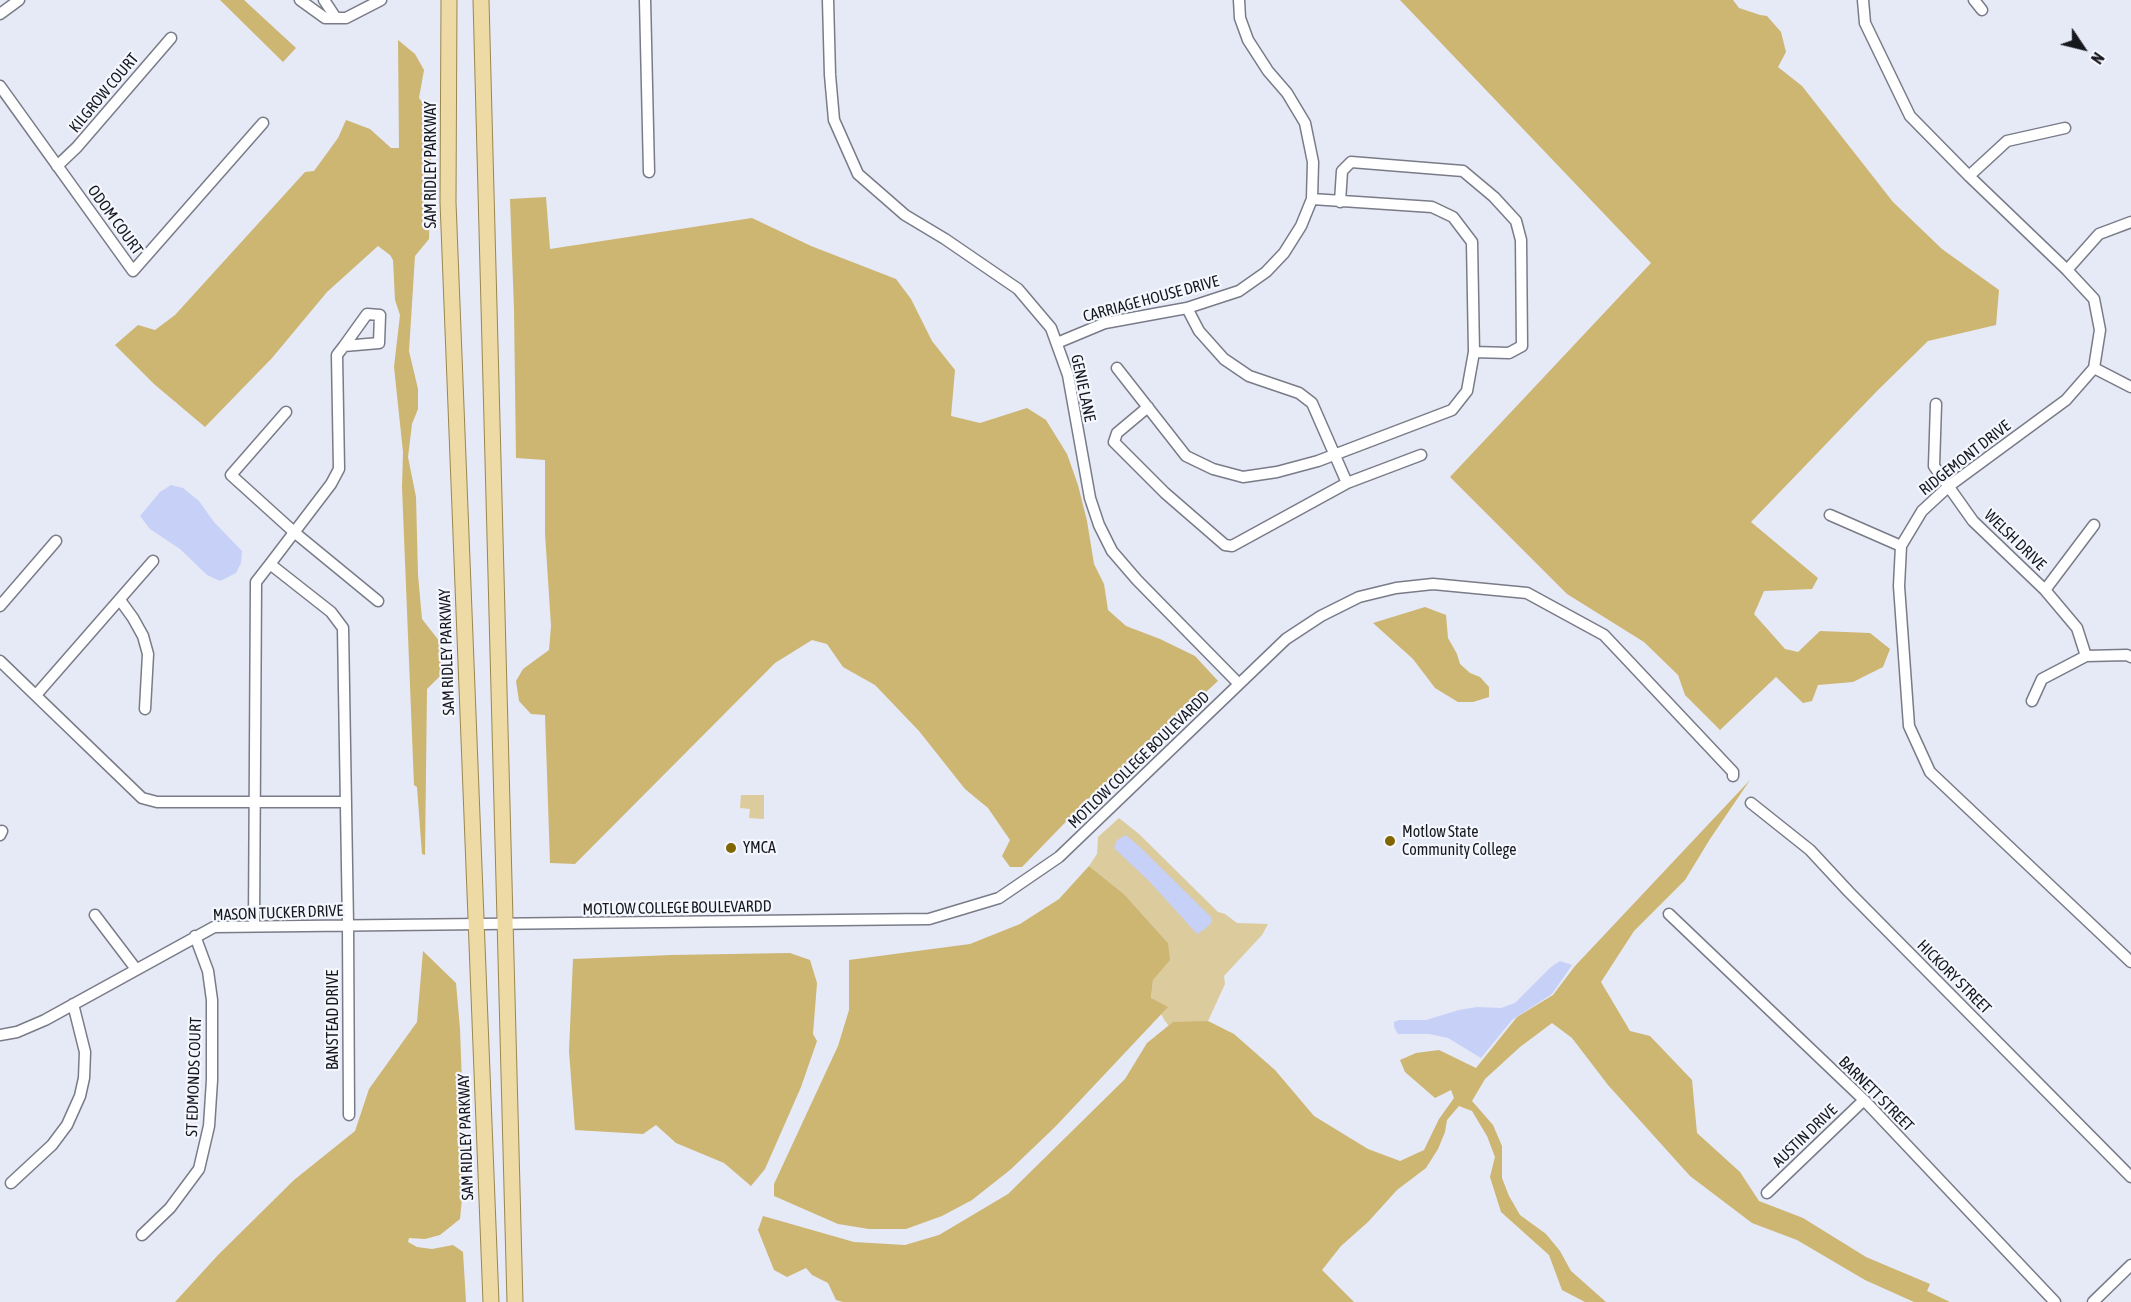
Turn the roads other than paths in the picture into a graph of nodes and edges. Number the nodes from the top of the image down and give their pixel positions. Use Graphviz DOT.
graph roads {
  1 [pos="19,0"];
  2 [pos="300,0"];
  3 [pos="324,0"];
  4 [pos="381,0"];
  5 [pos="449,0"];
  6 [pos="481,0"];
  7 [pos="645,0"];
  8 [pos="828,0"];
  9 [pos="1239,0"];
  10 [pos="1863,0"];
  11 [pos="1974,0"];
  12 [pos="1982,10"];
  13 [pos="0,14"];
  14 [pos="336,18"];
  15 [pos="171,38"];
  16 [pos="0,86"];
  17 [pos="263,123"];
  18 [pos="2065,128"];
  19 [pos="57,166"];
  20 [pos="649,172"];
  21 [pos="1969,176"];
  22 [pos="1312,199"];
  23 [pos="1340,202"];
  24 [pos="2131,222"];
  25 [pos="2067,270"];
  26 [pos="1187,308"];
  27 [pos="1057,343"];
  28 [pos="344,346"];
  29 [pos="1474,352"];
  30 [pos="1116,368"];
  31 [pos="2094,368"];
  32 [pos="2131,387"];
  33 [pos="1936,404"];
  34 [pos="1148,407"];
  35 [pos="286,412"];
  36 [pos="1334,454"];
  37 [pos="1420,456"];
  38 [pos="1347,483"];
  39 [pos="1949,486"];
  40 [pos="1830,515"];
  41 [pos="2094,525"];
  42 [pos="294,532"];
  43 [pos="56,541"];
  44 [pos="1901,546"];
  45 [pos="153,561"];
  46 [pos="270,564"];
  47 [pos="2045,590"];
  48 [pos="120,600"];
  49 [pos="378,601"];
  50 [pos="0,606"];
  51 [pos="2086,656"];
  52 [pos="2131,657"];
  53 [pos="0,661"];
  54 [pos="1239,684"];
  55 [pos="36,695"];
  56 [pos="2032,701"];
  57 [pos="145,709"];
  58 [pos="1733,776"];
  59 [pos="256,801"];
  60 [pos="346,802"];
  61 [pos="1752,803"];
  62 [pos="95,915"];
  63 [pos="1669,915"];
  64 [pos="348,925"];
  65 [pos="476,925"];
  66 [pos="504,925"];
  67 [pos="254,926"];
  68 [pos="195,936"];
  69 [pos="2131,962"];
  70 [pos="136,969"];
  71 [pos="74,1004"];
  72 [pos="0,1035"];
  73 [pos="1864,1100"];
  74 [pos="348,1115"];
  75 [pos="2131,1177"];
  76 [pos="11,1183"];
  77 [pos="1767,1193"];
  78 [pos="142,1235"];
  79 [pos="2131,1265"];
  80 [pos="491,1302"];
  81 [pos="515,1302"];
  82 [pos="2055,1302"];
  83 [pos="2093,1302"];
  1 -- 13 [label="street"];
  2 -- 14 [label="street"];
  3 -- 14 [label="street"];
  4 -- 14 [label="street"];
  5 -- 65 [label="main road, SAM RIDLEY PARKWAY"];
  6 -- 66 [label="main road"];
  7 -- 20 [label="street"];
  8 -- 27 [label="street, GENIE LANE"];
  9 -- 22 [label="street, CARRIAGE HOUSE DRIVE"];
  10 -- 21 [label="street"];
  11 -- 12 [label="street"];
  15 -- 19 [label="street, KILGROW COURT"];
  16 -- 19 [label="street, ODOM COURT"];
  17 -- 19 [label="street, ODOM COURT"];
  18 -- 21 [label="street"];
  21 -- 25 [label="street"];
  22 -- 23 [label="street"];
  22 -- 26 [label="street, CARRIAGE HOUSE DRIVE"];
  23 -- 29 [label="street"];
  23 -- 29 [label="street"];
  24 -- 25 [label="street"];
  25 -- 31 [label="street"];
  26 -- 27 [label="street, CARRIAGE HOUSE DRIVE"];
  26 -- 36 [label="street"];
  27 -- 54 [label="street, GENIE LANE"];
  28 -- 42 [label="street"];
  29 -- 36 [label="street"];
  30 -- 34 [label="street"];
  31 -- 32 [label="street"];
  31 -- 39 [label="street, RIDGEMONT DRIVE"];
  33 -- 39 [label="street, WELSH DRIVE"];
  34 -- 36 [label="street"];
  34 -- 38 [label="street"];
  35 -- 42 [label="street"];
  36 -- 38 [label="street"];
  37 -- 38 [label="street"];
  39 -- 44 [label="street, RIDGEMONT DRIVE"];
  39 -- 47 [label="street, WELSH DRIVE"];
  40 -- 44 [label="street"];
  41 -- 47 [label="street"];
  42 -- 46 [label="street"];
  42 -- 49 [label="street"];
  43 -- 50 [label="street"];
  44 -- 69 [label="street, RIDGEMONT DRIVE"];
  45 -- 48 [label="street"];
  46 -- 59 [label="street"];
  46 -- 60 [label="street, BANSTEAD DRIVE"];
  47 -- 51 [label="street, WELSH DRIVE"];
  48 -- 55 [label="street"];
  48 -- 57 [label="street"];
  51 -- 52 [label="street"];
  51 -- 56 [label="street"];
  53 -- 55 [label="street"];
  54 -- 58 [label="street, MOTLOW COLLEGE BOULEVARDD"];
  54 -- 66 [label="street, MOTLOW COLLEGE BOULEVARDD"];
  55 -- 59 [label="street"];
  59 -- 60 [label="street"];
  59 -- 67 [label="street"];
  60 -- 64 [label="street, BANSTEAD DRIVE"];
  61 -- 75 [label="street, HICKORY STREET"];
  62 -- 70 [label="street"];
  63 -- 73 [label="street, BARNETT STREET"];
  64 -- 65 [label="street, MASON TUCKER DRIVE"];
  64 -- 67 [label="street, MASON TUCKER DRIVE"];
  64 -- 74 [label="street, BANSTEAD DRIVE"];
  65 -- 66 [label="street, MOTLOW COLLEGE BOULEVARDD"];
  65 -- 80 [label="main road, SAM RIDLEY PARKWAY"];
  66 -- 81 [label="main road"];
  67 -- 68 [label="street, MASON TUCKER DRIVE"];
  68 -- 70 [label="street, MASON TUCKER DRIVE"];
  68 -- 78 [label="street, ST EDMONDS COURT"];
  70 -- 71 [label="street, MASON TUCKER DRIVE"];
  71 -- 72 [label="street, MASON TUCKER DRIVE"];
  71 -- 76 [label="street"];
  73 -- 77 [label="street, AUSTIN DRIVE"];
  73 -- 82 [label="street, BARNETT STREET"];
  79 -- 83 [label="street"];
}
